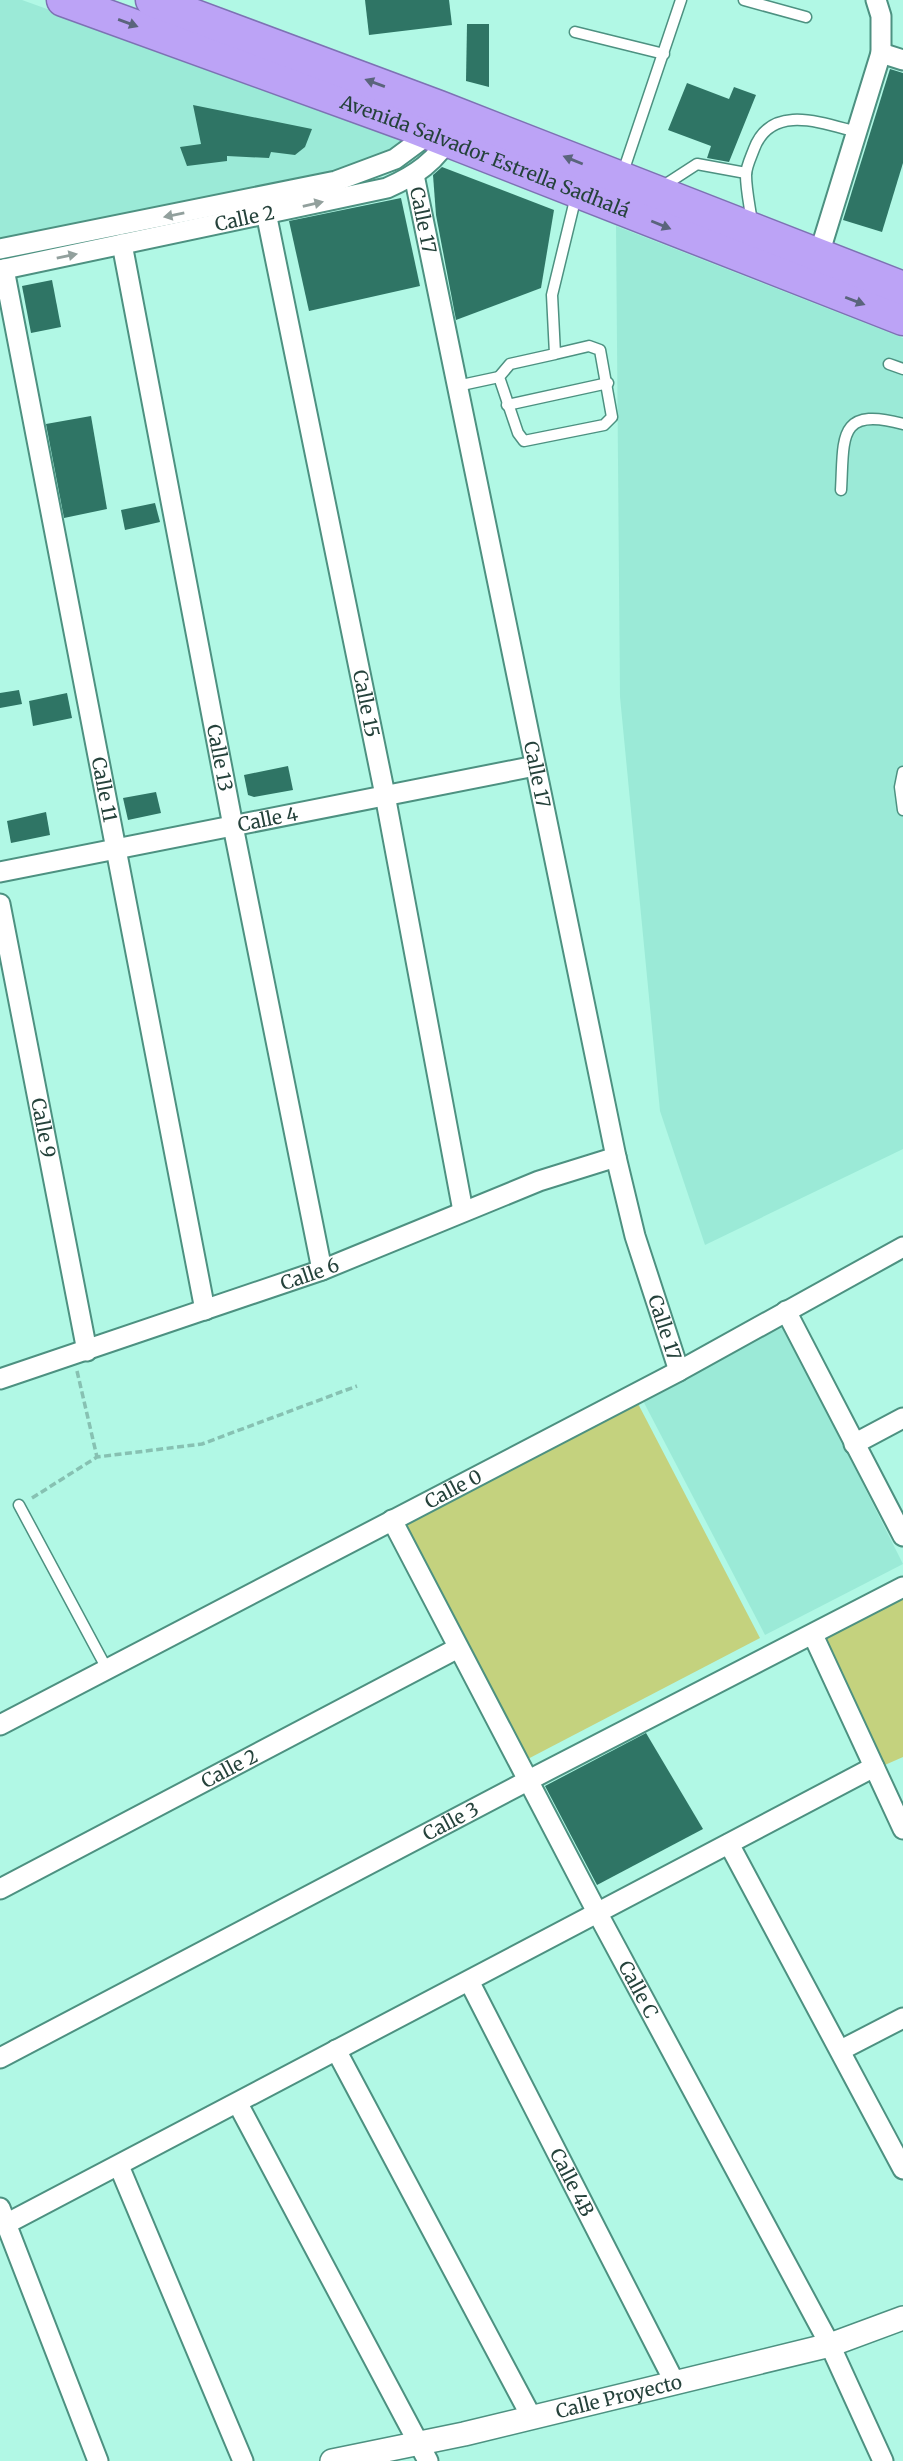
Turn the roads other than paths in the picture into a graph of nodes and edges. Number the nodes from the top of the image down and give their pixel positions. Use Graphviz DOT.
graph roads {
  1 [pos="64,0"];
  2 [pos="152,0"];
  3 [pos="681,0"];
  4 [pos="744,0"];
  5 [pos="876,0"];
  6 [pos="806,17"];
  7 [pos="575,32"];
  8 [pos="881,53"];
  9 [pos="664,54"];
  10 [pos="903,60"];
  11 [pos="443,124"];
  12 [pos="857,132"];
  13 [pos="746,173"];
  14 [pos="414,175"];
  15 [pos="621,178"];
  16 [pos="577,192"];
  17 [pos="654,192"];
  18 [pos="265,206"];
  19 [pos="753,231"];
  20 [pos="122,244"];
  21 [pos="0,250"];
  22 [pos="2,270"];
  23 [pos="813,270"];
  24 [pos="903,274"];
  25 [pos="903,288"];
  26 [pos="903,319"];
  27 [pos="555,354"];
  28 [pos="889,364"];
  29 [pos="903,369"];
  30 [pos="499,377"];
  31 [pos="608,383"];
  32 [pos="457,386"];
  33 [pos="507,405"];
  34 [pos="903,424"];
  35 [pos="841,490"];
  36 [pos="535,766"];
  37 [pos="903,772"];
  38 [pos="385,795"];
  39 [pos="903,810"];
  40 [pos="233,826"];
  41 [pos="116,849"];
  42 [pos="0,872"];
  43 [pos="0,904"];
  44 [pos="616,1157"];
  45 [pos="463,1211"];
  46 [pos="903,1247"];
  47 [pos="322,1270"];
  48 [pos="205,1310"];
  49 [pos="786,1311"];
  50 [pos="81,1353"];
  51 [pos="678,1371"];
  52 [pos="0,1379"];
  53 [pos="903,1418"];
  54 [pos="854,1444"];
  55 [pos="19,1505"];
  56 [pos="392,1520"];
  57 [pos="903,1536"];
  58 [pos="903,1587"];
  59 [pos="813,1635"];
  60 [pos="458,1648"];
  61 [pos="107,1669"];
  62 [pos="3,1717"];
  63 [pos="874,1766"];
  64 [pos="529,1780"];
  65 [pos="903,1829"];
  66 [pos="729,1844"];
  67 [pos="0,1889"];
  68 [pos="598,1914"];
  69 [pos="469,1980"];
  70 [pos="903,2018"];
  71 [pos="336,2050"];
  72 [pos="841,2050"];
  73 [pos="0,2058"];
  74 [pos="238,2104"];
  75 [pos="119,2166"];
  76 [pos="903,2169"];
  77 [pos="3,2216"];
  78 [pos="903,2318"];
  79 [pos="830,2345"];
  80 [pos="675,2383"];
  81 [pos="532,2418"];
  82 [pos="423,2452"];
  83 [pos="98,2461"];
  84 [pos="243,2461"];
  85 [pos="332,2461"];
  86 [pos="883,2461"];
  1 -- 11 [label="highway, Avenida Salvador Estrella Sadhalá, one-way"];
  11 -- 2 [label="highway, Avenida Salvador Estrella Sadhalá, one-way"];
  3 -- 9 [label="lane"];
  4 -- 6 [label="lane"];
  5 -- 8 [label="street"];
  7 -- 9 [label="lane"];
  8 -- 10 [label="street"];
  8 -- 12 [label="street"];
  9 -- 15 [label="lane"];
  11 -- 14 [label="street, Calle 2"];
  15 -- 11 [label="highway, Avenida Salvador Estrella Sadhalá, one-way"];
  11 -- 16 [label="highway, Avenida Salvador Estrella Sadhalá"];
  11 -- 18 [label="street, Calle 2"];
  12 -- 13 [label="lane"];
  12 -- 23 [label="street"];
  13 -- 17 [label="lane"];
  13 -- 19 [label="lane"];
  18 -- 14 [label="street, Calle 2, one-way"];
  14 -- 32 [label="street, Calle 17"];
  15 -- 17 [label="highway, Avenida Salvador Estrella Sadhalá"];
  16 -- 23 [label="highway, Avenida Salvador Estrella Sadhalá, one-way"];
  16 -- 27 [label="lane"];
  17 -- 19 [label="highway, Avenida Salvador Estrella Sadhalá"];
  18 -- 20 [label="street, Calle 2"];
  18 -- 21 [label="street, Calle 2, one-way"];
  18 -- 38 [label="street, Calle 15"];
  19 -- 23 [label="highway, Avenida Salvador Estrella Sadhalá"];
  22 -- 20 [label="street, Calle 2, one-way"];
  20 -- 40 [label="street, Calle 13"];
  22 -- 41 [label="street, Calle 11"];
  23 -- 24 [label="highway"];
  23 -- 25 [label="highway, Avenida Salvador Estrella Sadhalá"];
  23 -- 26 [label="highway, Avenida Salvador Estrella Sadhalá, one-way"];
  27 -- 30 [label="lane"];
  27 -- 31 [label="lane"];
  28 -- 29 [label="lane"];
  30 -- 32 [label="lane"];
  30 -- 33 [label="lane"];
  31 -- 33 [label="lane"];
  31 -- 33 [label="lane"];
  32 -- 36 [label="street, Calle 17"];
  34 -- 35 [label="lane"];
  36 -- 38 [label="street, Calle 4"];
  36 -- 44 [label="street, Calle 17"];
  37 -- 39 [label="lane"];
  38 -- 40 [label="street, Calle 4"];
  38 -- 45 [label="street, Calle 15"];
  40 -- 41 [label="street, Calle 4"];
  40 -- 47 [label="street, Calle 13"];
  41 -- 42 [label="street, Calle 4"];
  41 -- 48 [label="street, Calle 11"];
  43 -- 50 [label="street, Calle 9"];
  44 -- 45 [label="street, Calle 6"];
  44 -- 51 [label="street, Calle 17"];
  45 -- 47 [label="street, Calle 6"];
  46 -- 49 [label="street, Calle 0"];
  47 -- 48 [label="street, Calle 6"];
  48 -- 50 [label="street, Calle 6"];
  49 -- 51 [label="street, Calle 0"];
  49 -- 54 [label="street"];
  50 -- 52 [label="street, Calle 6"];
  51 -- 56 [label="street, Calle 0"];
  53 -- 54 [label="street"];
  54 -- 57 [label="street"];
  55 -- 61 [label="lane"];
  56 -- 60 [label="street, Calle C"];
  56 -- 61 [label="street, Calle 0"];
  58 -- 59 [label="street, Calle 3"];
  59 -- 63 [label="street"];
  59 -- 64 [label="street, Calle 3"];
  60 -- 64 [label="street, Calle C"];
  60 -- 67 [label="street, Calle 2"];
  61 -- 62 [label="street, Calle 0"];
  63 -- 65 [label="street"];
  63 -- 66 [label="street"];
  64 -- 68 [label="street, Calle C"];
  64 -- 73 [label="street, Calle 3"];
  66 -- 68 [label="street"];
  66 -- 72 [label="street"];
  68 -- 69 [label="street"];
  68 -- 79 [label="street, Calle C"];
  69 -- 71 [label="street"];
  69 -- 80 [label="street, Calle 4B"];
  70 -- 72 [label="street"];
  71 -- 74 [label="street"];
  71 -- 81 [label="street"];
  72 -- 76 [label="street"];
  74 -- 75 [label="street"];
  74 -- 82 [label="street"];
  75 -- 77 [label="street"];
  75 -- 84 [label="street"];
  77 -- 83 [label="street"];
  78 -- 79 [label="street, Calle Proyecto"];
  79 -- 80 [label="street, Calle Proyecto"];
  79 -- 86 [label="street, Calle C"];
  80 -- 81 [label="street, Calle Proyecto"];
  81 -- 82 [label="street, Calle Proyecto"];
  82 -- 85 [label="street, Calle Proyecto"];
}
